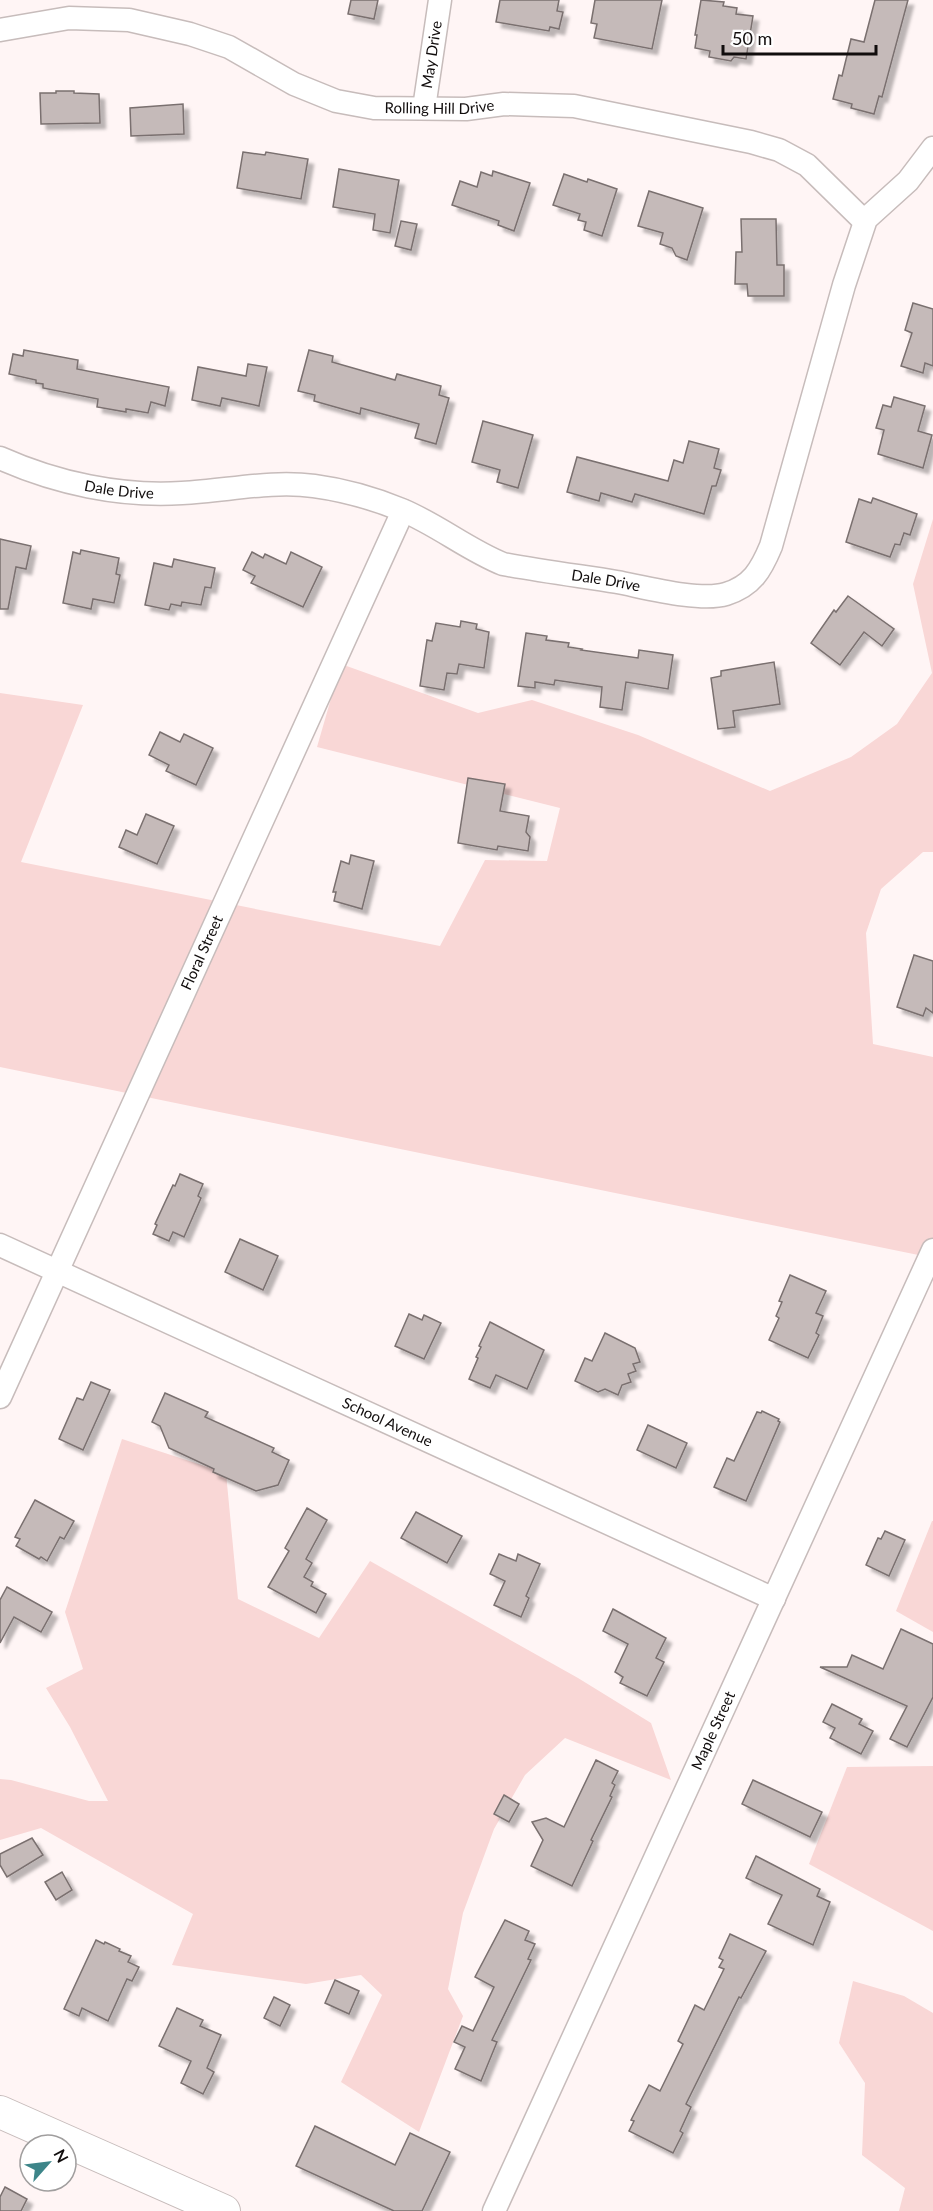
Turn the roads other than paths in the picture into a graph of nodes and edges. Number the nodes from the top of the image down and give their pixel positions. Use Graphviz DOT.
graph roads {
  1 [pos="440,0"];
  2 [pos="0,30"];
  3 [pos="424,108"];
  4 [pos="933,148"];
  5 [pos="866,219"];
  6 [pos="0,458"];
  7 [pos="403,511"];
  8 [pos="0,1245"];
  9 [pos="933,1250"];
  10 [pos="57,1271"];
  11 [pos="0,1397"];
  12 [pos="774,1599"];
  13 [pos="0,2112"];
  14 [pos="224,2211"];
  15 [pos="494,2211"];
  1 -- 3 [label="street, May Drive"];
  2 -- 3 [label="street, Rolling Hill Drive"];
  3 -- 5 [label="street, Rolling Hill Drive"];
  4 -- 5 [label="street, Dale Drive"];
  5 -- 7 [label="street, Dale Drive"];
  6 -- 7 [label="street, Dale Drive"];
  7 -- 10 [label="street, Floral Street"];
  8 -- 10 [label="street, School Avenue"];
  9 -- 12 [label="street, Maple Street"];
  10 -- 11 [label="street, Floral Street"];
  10 -- 12 [label="street, School Avenue"];
  12 -- 15 [label="street, Maple Street"];
  13 -- 14 [label="street"];
}
